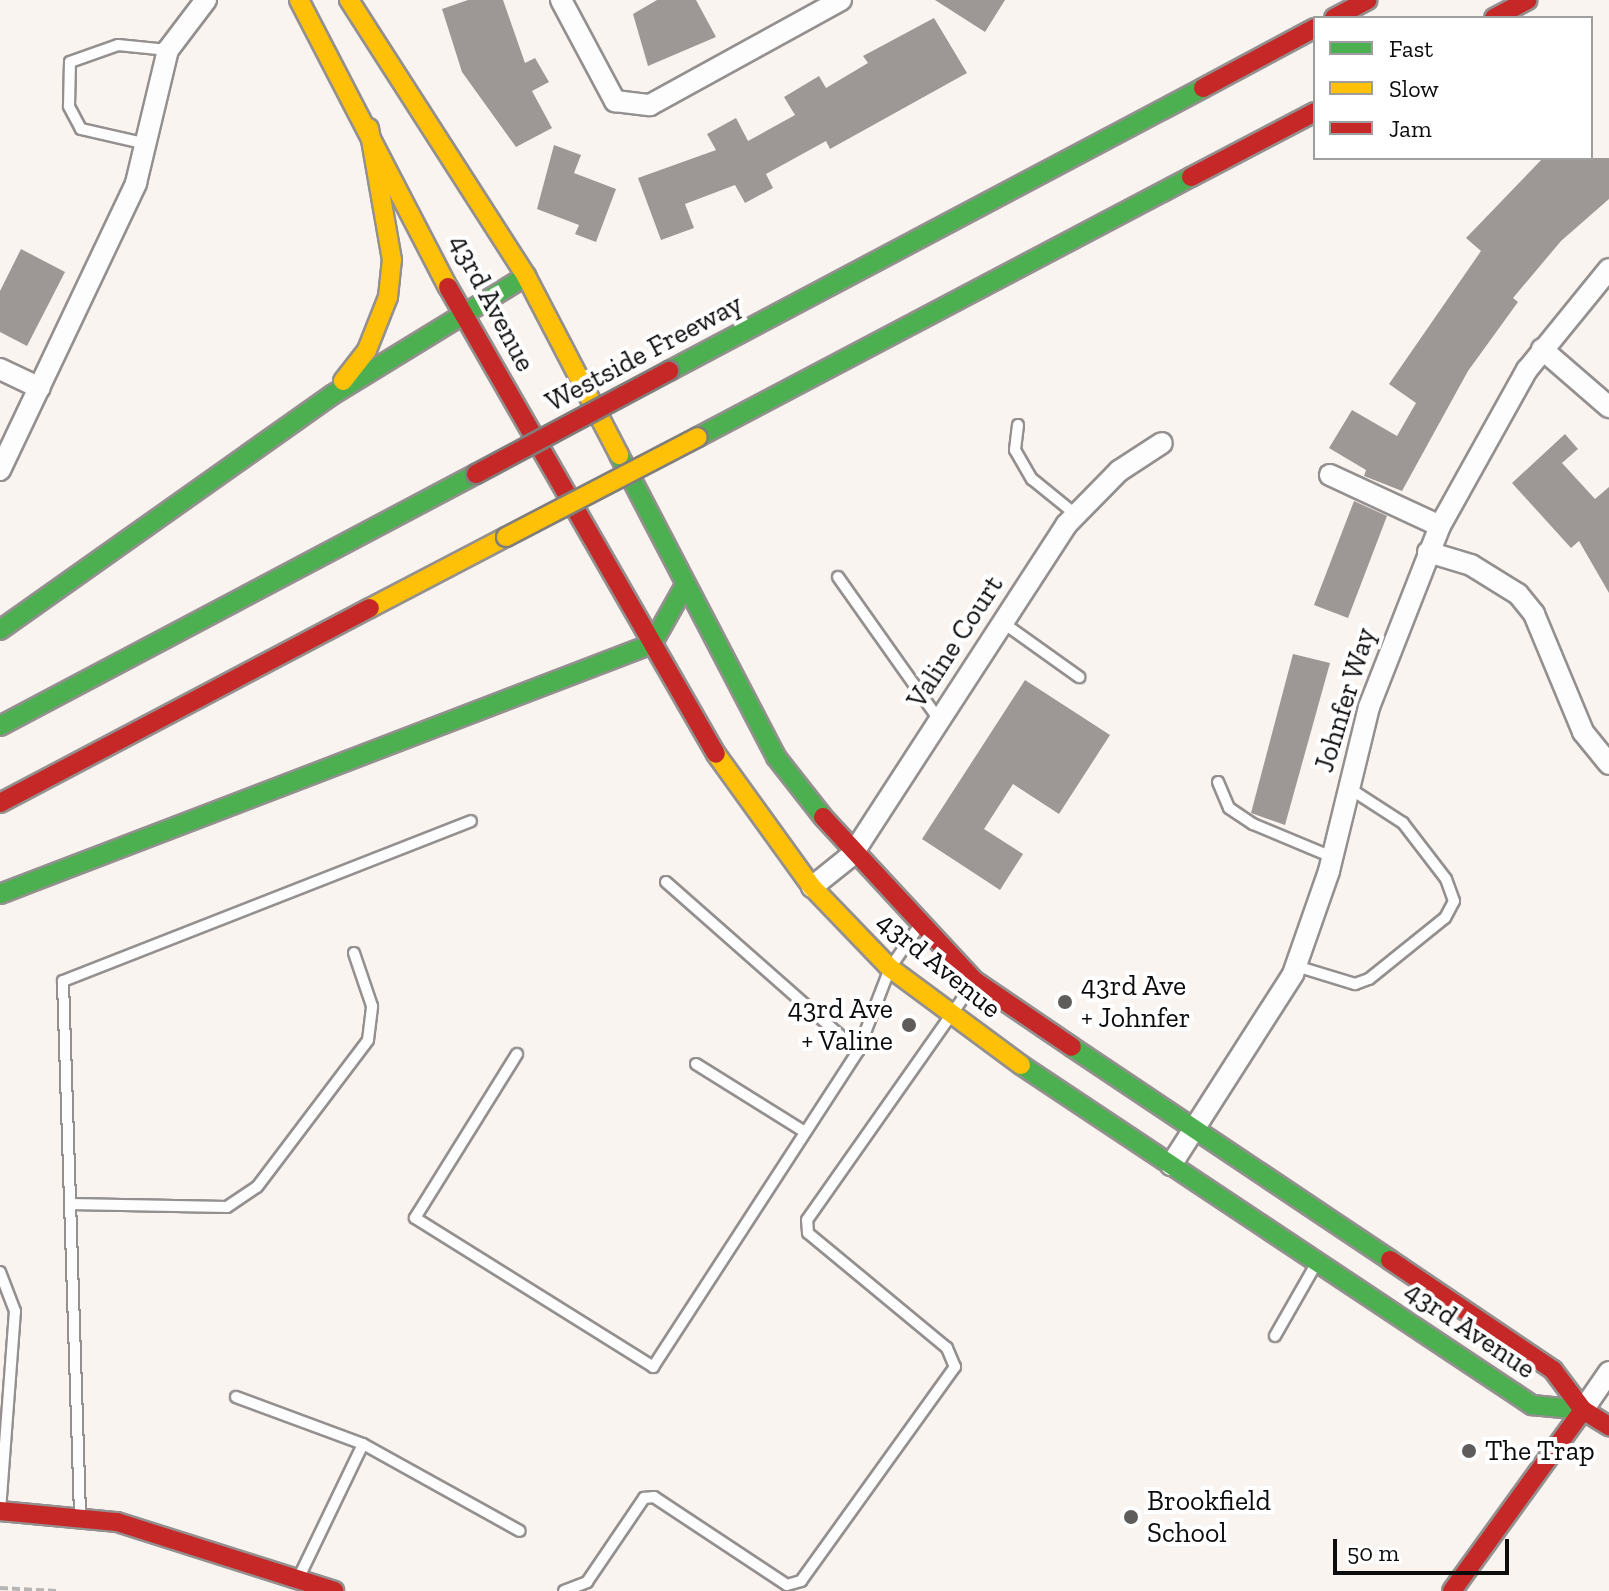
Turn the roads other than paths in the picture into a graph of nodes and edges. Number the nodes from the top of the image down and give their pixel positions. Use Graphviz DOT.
graph roads {
  1 [pos="206,0"];
  2 [pos="299,0"];
  3 [pos="349,0"];
  4 [pos="561,0"];
  5 [pos="841,0"];
  6 [pos="1368,0"];
  7 [pos="1528,0"];
  8 [pos="1338,16"];
  9 [pos="1498,16"];
  10 [pos="1313,29"];
  11 [pos="168,50"];
  12 [pos="1313,113"];
  13 [pos="369,128"];
  14 [pos="147,144"];
  15 [pos="1609,269"];
  16 [pos="526,276"];
  17 [pos="464,317"];
  18 [pos="1542,349"];
  19 [pos="0,369"];
  20 [pos="40,388"];
  21 [pos="332,395"];
  22 [pos="1609,407"];
  23 [pos="1018,425"];
  24 [pos="1162,443"];
  25 [pos="0,470"];
  26 [pos="1330,475"];
  27 [pos="1075,514"];
  28 [pos="1440,526"];
  29 [pos="1428,552"];
  30 [pos="838,577"];
  31 [pos="683,589"];
  32 [pos="1002,622"];
  33 [pos="0,630"];
  34 [pos="652,644"];
  35 [pos="1079,677"];
  36 [pos="938,718"];
  37 [pos="0,726"];
  38 [pos="1609,764"];
  39 [pos="1218,782"];
  40 [pos="1347,787"];
  41 [pos="0,803"];
  42 [pos="471,821"];
  43 [pos="852,855"];
  44 [pos="1332,857"];
  45 [pos="666,882"];
  46 [pos="812,887"];
  47 [pos="0,894"];
  48 [pos="919,928"];
  49 [pos="354,953"];
  50 [pos="1296,966"];
  51 [pos="890,968"];
  52 [pos="975,981"];
  53 [pos="952,1017"];
  54 [pos="858,1051"];
  55 [pos="517,1054"];
  56 [pos="696,1064"];
  57 [pos="1195,1129"];
  58 [pos="805,1132"];
  59 [pos="1171,1165"];
  60 [pos="70,1204"];
  61 [pos="1317,1262"];
  62 [pos="0,1272"];
  63 [pos="1275,1336"];
  64 [pos="1609,1372"];
  65 [pos="236,1397"];
  66 [pos="1583,1410"];
  67 [pos="1609,1426"];
  68 [pos="363,1444"];
  69 [pos="0,1511"];
  70 [pos="80,1516"];
  71 [pos="520,1531"];
  72 [pos="300,1575"];
  73 [pos="334,1591"];
  74 [pos="564,1591"];
  75 [pos="1452,1591"];
  1 -- 11 [label="street"];
  2 -- 13 [label="main road, 43rd Avenue"];
  3 -- 16 [label="main road, 43rd Avenue"];
  4 -- 5 [label="street"];
  6 -- 8 [label="main road"];
  7 -- 9 [label="main road"];
  10 -- 37 [label="main road, Westside Freeway, bridge"];
  11 -- 14 [label="street"];
  11 -- 14 [label="lane"];
  12 -- 41 [label="main road, bridge"];
  13 -- 17 [label="main road, 43rd Avenue"];
  13 -- 21 [label="main road"];
  14 -- 20 [label="street"];
  15 -- 18 [label="street, Johnfer Way"];
  16 -- 17 [label="main road"];
  16 -- 31 [label="main road, 43rd Avenue"];
  17 -- 21 [label="main road"];
  17 -- 34 [label="main road, 43rd Avenue"];
  18 -- 22 [label="street"];
  18 -- 28 [label="street, Johnfer Way"];
  19 -- 20 [label="street"];
  20 -- 25 [label="street"];
  21 -- 33 [label="main road"];
  23 -- 27 [label="lane"];
  24 -- 27 [label="street, Valine Court"];
  26 -- 28 [label="street"];
  27 -- 32 [label="street, Valine Court"];
  28 -- 29 [label="street, Johnfer Way"];
  29 -- 38 [label="street"];
  29 -- 40 [label="street, Johnfer Way"];
  30 -- 36 [label="lane"];
  31 -- 34 [label="main road"];
  31 -- 43 [label="main road, 43rd Avenue"];
  32 -- 35 [label="lane"];
  32 -- 36 [label="street, Valine Court"];
  34 -- 46 [label="main road, 43rd Avenue"];
  34 -- 47 [label="main road"];
  36 -- 43 [label="street, Valine Court"];
  39 -- 44 [label="lane"];
  40 -- 44 [label="street, Johnfer Way"];
  40 -- 50 [label="lane"];
  42 -- 60 [label="lane"];
  43 -- 46 [label="street, Valine Court"];
  43 -- 48 [label="main road, 43rd Avenue"];
  44 -- 50 [label="street, Johnfer Way"];
  45 -- 54 [label="lane"];
  46 -- 51 [label="main road, 43rd Avenue"];
  48 -- 51 [label="lane"];
  48 -- 52 [label="main road, 43rd Avenue"];
  49 -- 60 [label="lane"];
  50 -- 57 [label="street, Johnfer Way"];
  51 -- 53 [label="main road, 43rd Avenue"];
  51 -- 54 [label="lane"];
  52 -- 53 [label="lane"];
  52 -- 57 [label="main road, 43rd Avenue"];
  53 -- 59 [label="main road, 43rd Avenue"];
  53 -- 74 [label="lane"];
  54 -- 58 [label="lane"];
  55 -- 58 [label="lane"];
  56 -- 58 [label="lane"];
  57 -- 59 [label="street, Johnfer Way"];
  57 -- 66 [label="main road, 43rd Avenue"];
  59 -- 61 [label="main road, 43rd Avenue"];
  60 -- 70 [label="lane"];
  61 -- 63 [label="lane"];
  61 -- 66 [label="main road, 43rd Avenue"];
  62 -- 69 [label="lane"];
  64 -- 66 [label="street"];
  65 -- 68 [label="lane"];
  66 -- 67 [label="main road"];
  66 -- 75 [label="main road"];
  68 -- 71 [label="lane"];
  68 -- 72 [label="lane"];
  69 -- 70 [label="main road"];
  70 -- 72 [label="main road"];
  72 -- 73 [label="main road"];
}
